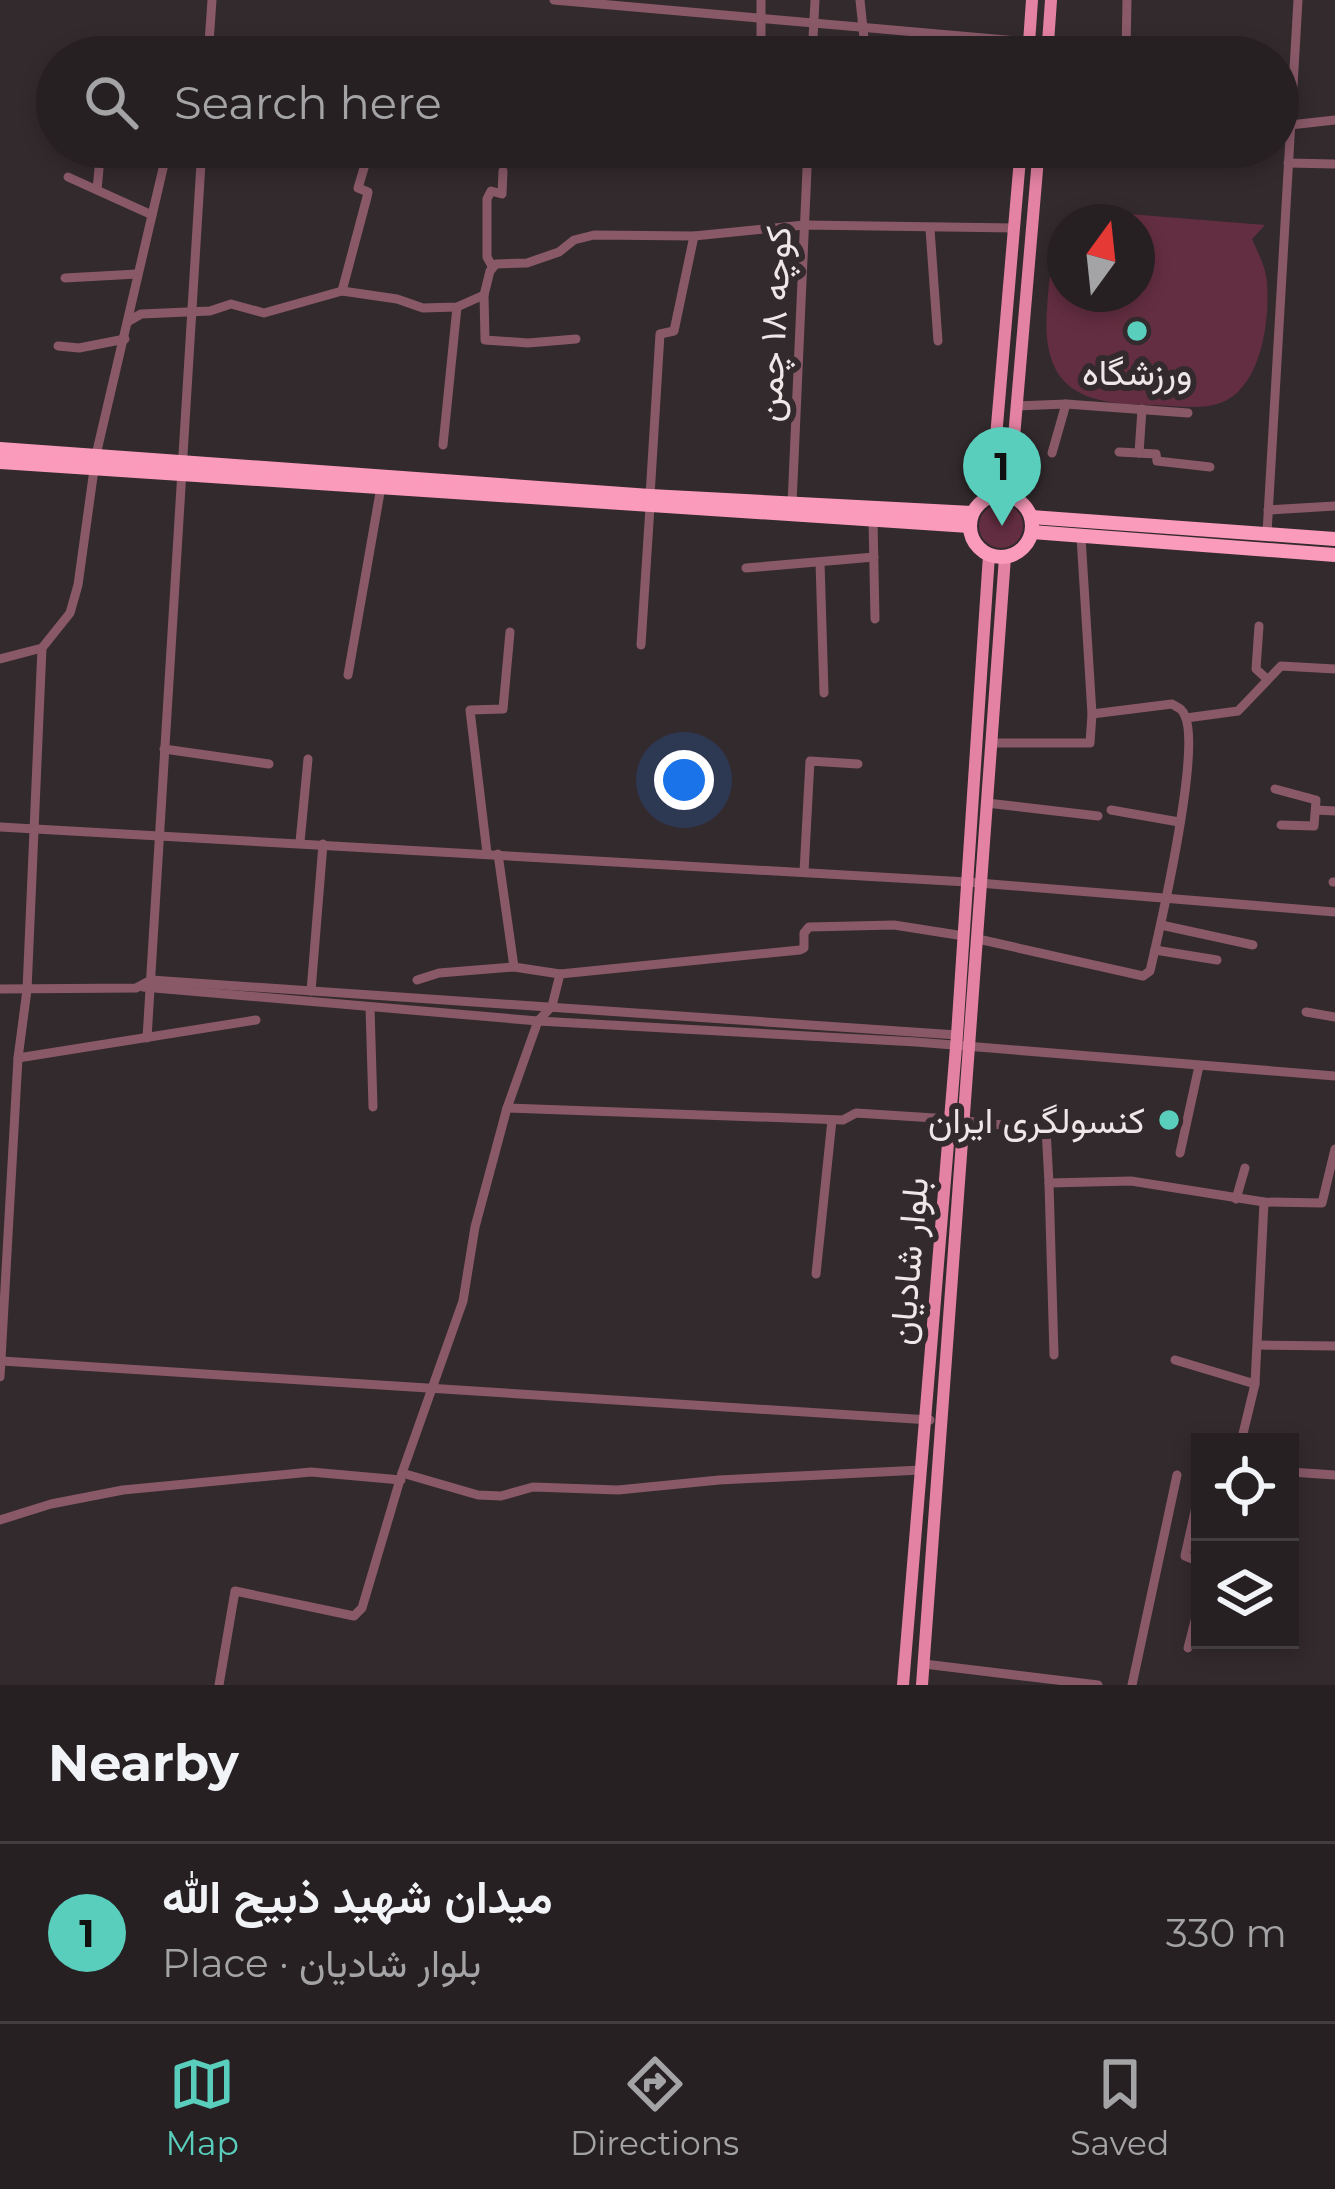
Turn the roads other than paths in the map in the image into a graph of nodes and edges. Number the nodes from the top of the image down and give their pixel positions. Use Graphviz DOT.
graph roads {
  1 [pos="212,0"];
  2 [pos="554,0"];
  3 [pos="761,0"];
  4 [pos="815,0"];
  5 [pos="860,0"];
  6 [pos="1032,0"];
  7 [pos="1051,0"];
  8 [pos="1127,0"];
  9 [pos="1298,0"];
  10 [pos="603,2"];
  11 [pos="759,19"];
  12 [pos="814,24"];
  13 [pos="864,28"];
  14 [pos="210,36"];
  15 [pos="760,36"];
  16 [pos="813,36"];
  17 [pos="865,36"];
  18 [pos="924,36"];
  19 [pos="1029,36"];
  20 [pos="1048,36"];
  21 [pos="1126,36"];
  22 [pos="1296,36"];
  23 [pos="1335,120"];
  24 [pos="1299,123"];
  25 [pos="1299,163"];
  26 [pos="1335,164"];
  27 [pos="99,168"];
  28 [pos="163,168"];
  29 [pos="201,168"];
  30 [pos="807,168"];
  31 [pos="1019,168"];
  32 [pos="1037,168"];
  33 [pos="1288,168"];
  34 [pos="364,169"];
  35 [pos="503,171"];
  36 [pos="68,177"];
  37 [pos="97,190"];
  38 [pos="152,214"];
  39 [pos="804,225"];
  40 [pos="1015,228"];
  41 [pos="930,229"];
  42 [pos="694,236"];
  43 [pos="492,266"];
  44 [pos="137,274"];
  45 [pos="64,278"];
  46 [pos="342,291"];
  47 [pos="484,295"];
  48 [pos="457,307"];
  49 [pos="191,311"];
  50 [pos="129,321"];
  51 [pos="124,339"];
  52 [pos="576,339"];
  53 [pos="938,341"];
  54 [pos="58,346"];
  55 [pos="1066,404"];
  56 [pos="1016,406"];
  57 [pos="1142,409"];
  58 [pos="1188,412"];
  59 [pos="443,445"];
  60 [pos="0,449"];
  61 [pos="1119,452"];
  62 [pos="1052,453"];
  63 [pos="1139,454"];
  64 [pos="95,461"];
  65 [pos="0,462"];
  66 [pos="1210,466"];
  67 [pos="184,467"];
  68 [pos="381,487"];
  69 [pos="1009,495"];
  70 [pos="992,496"];
  71 [pos="650,502"];
  72 [pos="792,504"];
  73 [pos="1335,506"];
  74 [pos="1268,510"];
  75 [pos="970,519"];
  76 [pos="872,520"];
  77 [pos="1031,525"];
  78 [pos="1267,533"];
  79 [pos="1081,537"];
  80 [pos="1335,539"];
  81 [pos="1335,555"];
  82 [pos="997,556"];
  83 [pos="874,557"];
  84 [pos="820,562"];
  85 [pos="746,568"];
  86 [pos="875,619"];
  87 [pos="1259,626"];
  88 [pos="510,632"];
  89 [pos="641,645"];
  90 [pos="41,648"];
  91 [pos="0,658"];
  92 [pos="1335,669"];
  93 [pos="348,675"];
  94 [pos="1267,679"];
  95 [pos="824,693"];
  96 [pos="1092,714"];
  97 [pos="1186,718"];
  98 [pos="992,743"];
  99 [pos="164,749"];
  100 [pos="308,759"];
  101 [pos="269,764"];
  102 [pos="858,764"];
  103 [pos="1274,790"];
  104 [pos="987,803"];
  105 [pos="1111,810"];
  106 [pos="1316,810"];
  107 [pos="1335,811"];
  108 [pos="1098,816"];
  109 [pos="1179,822"];
  110 [pos="1282,825"];
  111 [pos="0,827"];
  112 [pos="35,828"];
  113 [pos="158,834"];
  114 [pos="300,842"];
  115 [pos="323,844"];
  116 [pos="493,854"];
  117 [pos="804,872"];
  118 [pos="974,882"];
  119 [pos="1166,900"];
  120 [pos="1335,912"];
  121 [pos="1161,925"];
  122 [pos="971,938"];
  123 [pos="1253,945"];
  124 [pos="1155,950"];
  125 [pos="1217,960"];
  126 [pos="514,968"];
  127 [pos="560,974"];
  128 [pos="417,980"];
  129 [pos="148,986"];
  130 [pos="0,988"];
  131 [pos="27,990"];
  132 [pos="311,991"];
  133 [pos="552,1006"];
  134 [pos="370,1007"];
  135 [pos="1306,1012"];
  136 [pos="1335,1017"];
  137 [pos="256,1020"];
  138 [pos="538,1021"];
  139 [pos="147,1038"];
  140 [pos="961,1042"];
  141 [pos="18,1058"];
  142 [pos="1198,1066"];
  143 [pos="1335,1076"];
  144 [pos="17,1104"];
  145 [pos="373,1107"];
  146 [pos="508,1108"];
  147 [pos="0,1109"];
  148 [pos="832,1120"];
  149 [pos="957,1120"];
  150 [pos="1046,1130"];
  151 [pos="1089,1134"];
  152 [pos="1335,1149"];
  153 [pos="1180,1153"];
  154 [pos="1244,1168"];
  155 [pos="1049,1183"];
  156 [pos="1236,1198"];
  157 [pos="1264,1202"];
  158 [pos="816,1274"];
  159 [pos="1258,1345"];
  160 [pos="1335,1346"];
  161 [pos="1054,1355"];
  162 [pos="2,1360"];
  163 [pos="1175,1360"];
  164 [pos="0,1377"];
  165 [pos="1255,1384"];
  166 [pos="433,1385"];
  167 [pos="925,1419"];
  168 [pos="941,1420"];
  169 [pos="1243,1433"];
  170 [pos="921,1470"];
  171 [pos="1299,1473"];
  172 [pos="1178,1475"];
  173 [pos="1335,1475"];
  174 [pos="402,1476"];
  175 [pos="0,1520"];
  176 [pos="1191,1529"];
  177 [pos="1191,1558"];
  178 [pos="1191,1636"];
  179 [pos="1188,1648"];
  180 [pos="924,1664"];
  181 [pos="219,1685"];
  182 [pos="903,1685"];
  183 [pos="922,1685"];
  184 [pos="1098,1685"];
  185 [pos="1132,1685"];
  1 -- 14 [label="street"];
  2 -- 10 [label="street"];
  3 -- 11 [label="street"];
  4 -- 12 [label="street"];
  5 -- 13 [label="street"];
  6 -- 19 [label="main road"];
  7 -- 20 [label="main road"];
  8 -- 21 [label="street"];
  9 -- 22 [label="street"];
  10 -- 11 [label="street"];
  11 -- 12 [label="street"];
  11 -- 15 [label="street"];
  12 -- 13 [label="street"];
  12 -- 16 [label="street"];
  13 -- 17 [label="street"];
  13 -- 18 [label="street"];
  23 -- 24 [label="street"];
  25 -- 26 [label="street"];
  27 -- 37 [label="street"];
  28 -- 38 [label="street"];
  29 -- 49 [label="street"];
  30 -- 39 [label="street, كوچه ١٨ چمن"];
  31 -- 40 [label="main road"];
  32 -- 56 [label="main road"];
  33 -- 74 [label="street"];
  34 -- 46 [label="street"];
  35 -- 43 [label="street"];
  36 -- 37 [label="street"];
  37 -- 38 [label="street"];
  38 -- 44 [label="street"];
  39 -- 41 [label="street"];
  39 -- 42 [label="street"];
  39 -- 72 [label="street, كوچه ١٨ چمن"];
  40 -- 41 [label="street"];
  40 -- 70 [label="main road"];
  41 -- 53 [label="street"];
  42 -- 43 [label="street"];
  42 -- 71 [label="street"];
  43 -- 47 [label="street"];
  44 -- 45 [label="street"];
  44 -- 50 [label="street"];
  46 -- 48 [label="street"];
  46 -- 49 [label="street"];
  47 -- 48 [label="street"];
  47 -- 52 [label="street"];
  48 -- 59 [label="street"];
  49 -- 50 [label="street"];
  49 -- 67 [label="street"];
  50 -- 51 [label="street"];
  51 -- 54 [label="street"];
  51 -- 64 [label="street"];
  55 -- 56 [label="street"];
  55 -- 57 [label="street"];
  55 -- 62 [label="street"];
  56 -- 69 [label="main road"];
  57 -- 58 [label="street"];
  57 -- 63 [label="street"];
  60 -- 64 [label="highway"];
  61 -- 63 [label="street"];
  63 -- 66 [label="street"];
  64 -- 65 [label="highway"];
  64 -- 67 [label="highway"];
  64 -- 90 [label="street"];
  67 -- 68 [label="highway"];
  67 -- 71 [label="highway"];
  67 -- 99 [label="street"];
  68 -- 71 [label="highway"];
  68 -- 93 [label="street"];
  69 -- 70 [label="highway"];
  69 -- 77 [label="highway"];
  70 -- 75 [label="highway"];
  71 -- 72 [label="highway"];
  71 -- 76 [label="highway"];
  71 -- 89 [label="street"];
  72 -- 75 [label="highway"];
  73 -- 74 [label="street"];
  74 -- 78 [label="street"];
  75 -- 76 [label="highway"];
  75 -- 82 [label="highway"];
  76 -- 83 [label="street"];
  77 -- 78 [label="highway"];
  77 -- 79 [label="highway"];
  77 -- 82 [label="highway"];
  78 -- 80 [label="highway"];
  79 -- 81 [label="highway"];
  79 -- 96 [label="street"];
  82 -- 98 [label="main road, بلوار شادیان"];
  82 -- 118 [label="main road, بلوار شادیان"];
  83 -- 84 [label="street"];
  83 -- 86 [label="street"];
  84 -- 85 [label="street"];
  84 -- 95 [label="street"];
  87 -- 94 [label="street"];
  88 -- 116 [label="street"];
  90 -- 91 [label="street"];
  90 -- 112 [label="street"];
  92 -- 94 [label="street"];
  94 -- 97 [label="street"];
  96 -- 97 [label="street"];
  96 -- 98 [label="street"];
  97 -- 109 [label="street"];
  98 -- 104 [label="main road, بلوار شادیان"];
  99 -- 101 [label="street"];
  99 -- 113 [label="street"];
  100 -- 114 [label="street"];
  102 -- 117 [label="street"];
  103 -- 106 [label="street"];
  104 -- 108 [label="street"];
  104 -- 118 [label="main road, بلوار شادیان"];
  105 -- 109 [label="street"];
  106 -- 107 [label="street"];
  106 -- 110 [label="street"];
  109 -- 119 [label="street"];
  111 -- 112 [label="street"];
  112 -- 113 [label="street"];
  112 -- 131 [label="street"];
  113 -- 114 [label="street"];
  113 -- 129 [label="street"];
  114 -- 115 [label="street"];
  115 -- 116 [label="street"];
  115 -- 132 [label="street"];
  116 -- 117 [label="street"];
  116 -- 126 [label="street"];
  117 -- 118 [label="street"];
  118 -- 119 [label="street"];
  118 -- 122 [label="main road, بلوار شادیان"];
  119 -- 120 [label="street"];
  119 -- 121 [label="street"];
  121 -- 123 [label="street"];
  121 -- 124 [label="street"];
  122 -- 124 [label="street"];
  122 -- 127 [label="street"];
  122 -- 140 [label="main road, بلوار شادیان"];
  124 -- 125 [label="street"];
  126 -- 127 [label="street"];
  126 -- 128 [label="street"];
  127 -- 133 [label="street"];
  129 -- 131 [label="street"];
  129 -- 132 [label="street"];
  129 -- 134 [label="street"];
  129 -- 139 [label="street"];
  130 -- 131 [label="street"];
  131 -- 141 [label="street"];
  132 -- 133 [label="street"];
  133 -- 138 [label="street"];
  133 -- 140 [label="street"];
  134 -- 138 [label="street"];
  134 -- 145 [label="street"];
  135 -- 136 [label="street"];
  137 -- 139 [label="street"];
  138 -- 140 [label="street"];
  138 -- 146 [label="street"];
  139 -- 141 [label="street"];
  140 -- 142 [label="street"];
  140 -- 149 [label="main road, بلوار شادیان"];
  141 -- 144 [label="street"];
  142 -- 143 [label="street"];
  142 -- 153 [label="street"];
  144 -- 147 [label="street"];
  144 -- 162 [label="street"];
  146 -- 148 [label="street"];
  146 -- 166 [label="street"];
  148 -- 149 [label="street"];
  148 -- 158 [label="street"];
  149 -- 150 [label="street"];
  149 -- 167 [label="main road, بلوار شادیان"];
  149 -- 168 [label="main road, بلوار شادیان"];
  150 -- 151 [label="street"];
  150 -- 155 [label="street"];
  152 -- 157 [label="street"];
  154 -- 156 [label="street"];
  155 -- 156 [label="street"];
  155 -- 161 [label="street"];
  156 -- 157 [label="street"];
  157 -- 159 [label="street"];
  159 -- 160 [label="street"];
  159 -- 165 [label="street"];
  162 -- 164 [label="street"];
  162 -- 166 [label="street"];
  163 -- 165 [label="street"];
  165 -- 169 [label="street"];
  166 -- 167 [label="street"];
  166 -- 174 [label="street"];
  167 -- 168 [label="street"];
  167 -- 170 [label="main road, بلوار شادیان"];
  168 -- 180 [label="main road, بلوار شادیان"];
  170 -- 174 [label="street"];
  170 -- 182 [label="main road, بلوار شادیان"];
  171 -- 173 [label="street"];
  172 -- 185 [label="street"];
  174 -- 175 [label="street"];
  174 -- 181 [label="street"];
  176 -- 177 [label="street"];
  178 -- 179 [label="street"];
  180 -- 183 [label="main road, بلوار شادیان"];
  180 -- 184 [label="street"];
}
